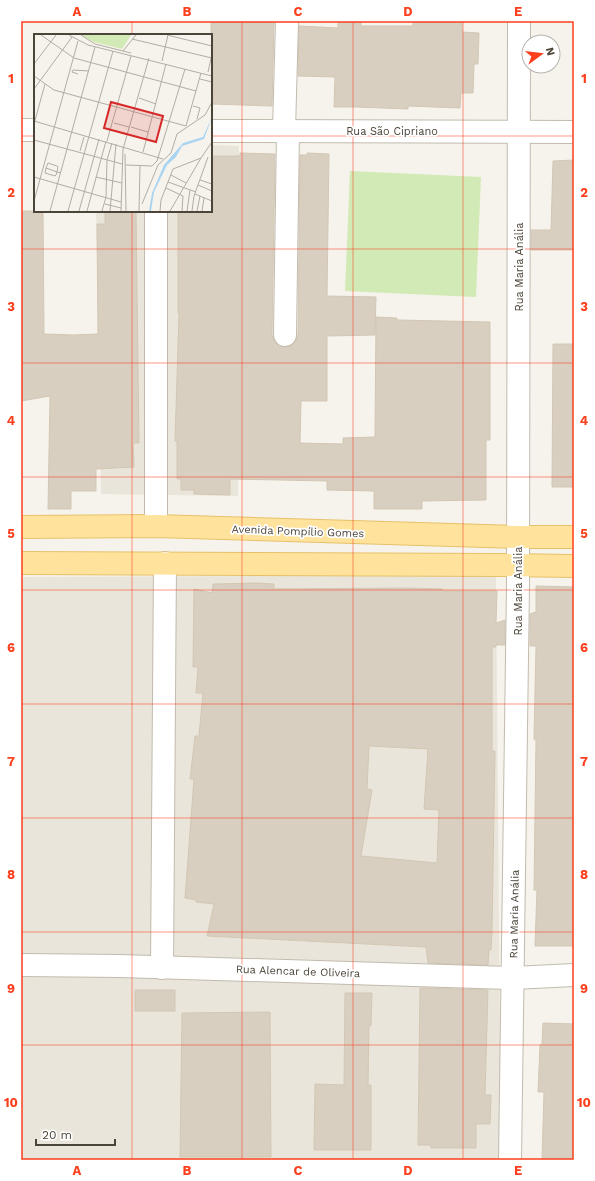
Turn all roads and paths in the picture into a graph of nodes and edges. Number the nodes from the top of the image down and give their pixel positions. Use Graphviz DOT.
graph roads {
  1 [pos="287,21"];
  2 [pos="519,21"];
  3 [pos="21,130"];
  4 [pos="34,130"];
  5 [pos="212,131"];
  6 [pos="286,131"];
  7 [pos="519,132"];
  8 [pos="574,132"];
  9 [pos="156,212"];
  10 [pos="285,336"];
  11 [pos="156,526"];
  12 [pos="21,527"];
  13 [pos="518,537"];
  14 [pos="574,537"];
  15 [pos="21,563"];
  16 [pos="165,563"];
  17 [pos="518,565"];
  18 [pos="574,566"];
  19 [pos="21,966"];
  20 [pos="162,968"];
  21 [pos="574,975"];
  22 [pos="513,978"];
  23 [pos="510,1160"];
  1 -- 6 [label="street"];
  2 -- 7 [label="street, Rua Maria Anália"];
  3 -- 4 [label="street"];
  5 -- 6 [label="street, Rua São Cipriano"];
  6 -- 7 [label="street, Rua São Cipriano"];
  6 -- 10 [label="street"];
  7 -- 8 [label="street, Rua São Cipriano"];
  7 -- 13 [label="street, Rua Maria Anália"];
  9 -- 11 [label="street"];
  11 -- 12 [label="main road, Avenida Pompílio Gomes"];
  11 -- 13 [label="main road, Avenida Pompílio Gomes"];
  13 -- 14 [label="main road, Avenida Pompílio Gomes"];
  13 -- 17 [label="street, Rua Maria Anália"];
  15 -- 16 [label="main road"];
  16 -- 17 [label="main road"];
  16 -- 20 [label="street"];
  17 -- 18 [label="main road"];
  17 -- 22 [label="street, Rua Maria Anália"];
  19 -- 20 [label="street, Rua Alencar de Oliveira"];
  20 -- 22 [label="street, Rua Alencar de Oliveira"];
  21 -- 22 [label="street, Rua Alencar de Oliveira"];
  22 -- 23 [label="street, Rua Maria Anália"];
}
